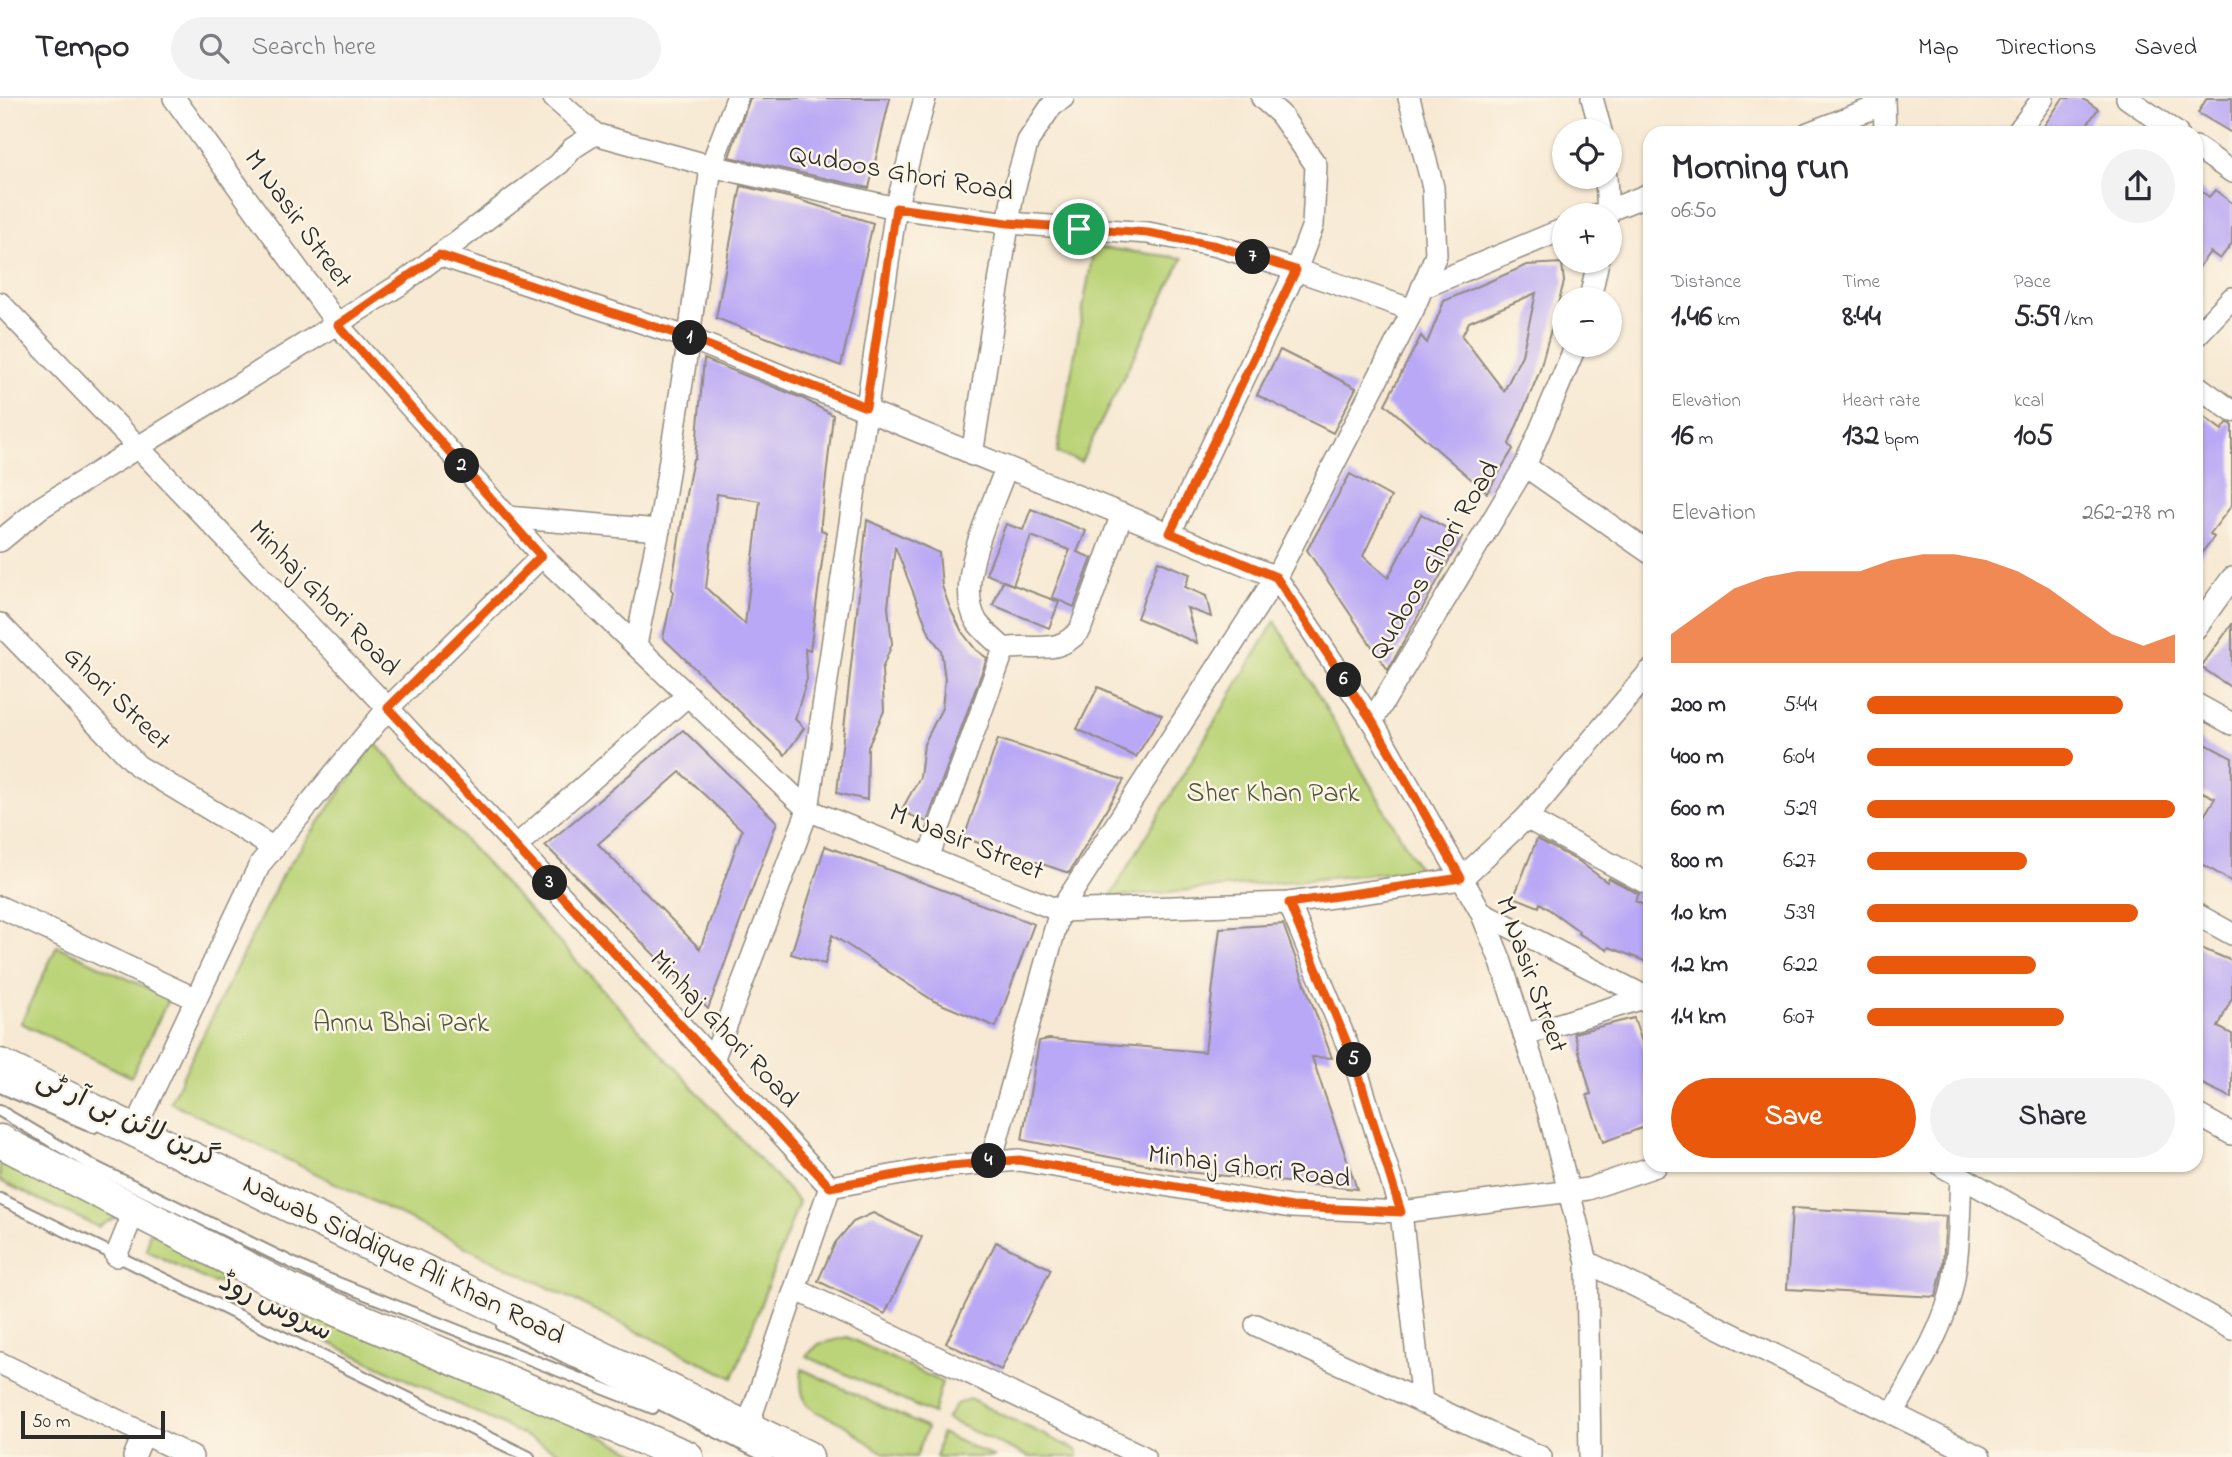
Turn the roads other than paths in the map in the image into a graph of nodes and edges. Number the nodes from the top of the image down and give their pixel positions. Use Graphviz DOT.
graph roads {
  1 [pos="174,98"];
  2 [pos="554,98"];
  3 [pos="737,98"];
  4 [pos="925,98"];
  5 [pos="1063,98"];
  6 [pos="1262,98"];
  7 [pos="1409,98"];
  8 [pos="1592,98"];
  9 [pos="2043,98"];
  10 [pos="2127,98"];
  11 [pos="1884,101"];
  12 [pos="1598,119"];
  13 [pos="1825,126"];
  14 [pos="1885,126"];
  15 [pos="2022,126"];
  16 [pos="2167,126"];
  17 [pos="595,134"];
  18 [pos="2203,152"];
  19 [pos="711,166"];
  20 [pos="2232,172"];
  21 [pos="1643,197"];
  22 [pos="1622,206"];
  23 [pos="896,208"];
  24 [pos="1008,223"];
  25 [pos="1552,234"];
  26 [pos="439,255"];
  27 [pos="1296,270"];
  28 [pos="1422,288"];
  29 [pos="2232,298"];
  30 [pos="0,303"];
  31 [pos="1413,310"];
  32 [pos="338,325"];
  33 [pos="2203,329"];
  34 [pos="689,338"];
  35 [pos="1571,357"];
  36 [pos="2203,390"];
  37 [pos="866,407"];
  38 [pos="2232,411"];
  39 [pos="138,447"];
  40 [pos="972,455"];
  41 [pos="1525,466"];
  42 [pos="1006,468"];
  43 [pos="1122,514"];
  44 [pos="507,517"];
  45 [pos="659,530"];
  46 [pos="1170,533"];
  47 [pos="0,541"];
  48 [pos="1643,548"];
  49 [pos="541,556"];
  50 [pos="1276,577"];
  51 [pos="2232,578"];
  52 [pos="2203,618"];
  53 [pos="0,624"];
  54 [pos="636,645"];
  55 [pos="1004,649"];
  56 [pos="1643,679"];
  57 [pos="688,695"];
  58 [pos="388,708"];
  59 [pos="2203,708"];
  60 [pos="1372,721"];
  61 [pos="2232,724"];
  62 [pos="808,810"];
  63 [pos="1526,818"];
  64 [pos="516,846"];
  65 [pos="274,848"];
  66 [pos="928,858"];
  67 [pos="1461,878"];
  68 [pos="1643,881"];
  69 [pos="1289,903"];
  70 [pos="0,907"];
  71 [pos="1060,911"];
  72 [pos="1481,912"];
  73 [pos="2203,918"];
  74 [pos="2232,934"];
  75 [pos="1643,994"];
  76 [pos="196,999"];
  77 [pos="1643,1000"];
  78 [pos="1524,1035"];
  79 [pos="713,1060"];
  80 [pos="0,1065"];
  81 [pos="0,1087"];
  82 [pos="0,1111"];
  83 [pos="2203,1118"];
  84 [pos="123,1133"];
  85 [pos="2232,1134"];
  86 [pos="0,1141"];
  87 [pos="991,1161"];
  88 [pos="1643,1170"];
  89 [pos="1952,1172"];
  90 [pos="1954,1172"];
  91 [pos="830,1187"];
  92 [pos="1569,1192"];
  93 [pos="0,1199"];
  94 [pos="134,1212"];
  95 [pos="1401,1212"];
  96 [pos="116,1256"];
  97 [pos="1587,1262"];
  98 [pos="795,1289"];
  99 [pos="491,1321"];
  100 [pos="1256,1325"];
  101 [pos="2232,1329"];
  102 [pos="0,1363"];
  103 [pos="1422,1404"];
  104 [pos="1894,1414"];
  105 [pos="736,1432"];
  106 [pos="144,1433"];
  107 [pos="134,1457"];
  108 [pos="192,1457"];
  109 [pos="530,1457"];
  110 [pos="687,1457"];
  111 [pos="768,1457"];
  112 [pos="807,1457"];
  113 [pos="1144,1457"];
  114 [pos="1541,1457"];
  115 [pos="1590,1457"];
  116 [pos="1980,1457"];
  1 -- 32 [label="street, M Nasir Street"];
  2 -- 17 [label="street, Qudoos Ghori Road"];
  3 -- 19 [label="street"];
  4 -- 23 [label="street"];
  5 -- 24 [label="street"];
  6 -- 27 [label="street"];
  7 -- 28 [label="street"];
  8 -- 12 [label="street"];
  9 -- 15 [label="street"];
  10 -- 16 [label="street"];
  11 -- 13 [label="street"];
  11 -- 14 [label="street"];
  17 -- 19 [label="street, Qudoos Ghori Road"];
  17 -- 26 [label="street"];
  18 -- 20 [label="street"];
  19 -- 23 [label="street, Qudoos Ghori Road"];
  19 -- 34 [label="street"];
  21 -- 22 [label="street"];
  23 -- 24 [label="street, Qudoos Ghori Road"];
  23 -- 37 [label="street"];
  24 -- 27 [label="street, Qudoos Ghori Road"];
  24 -- 40 [label="street"];
  25 -- 28 [label="street"];
  26 -- 32 [label="street"];
  26 -- 34 [label="street"];
  27 -- 31 [label="street, Qudoos Ghori Road"];
  27 -- 46 [label="street"];
  28 -- 31 [label="street"];
  29 -- 33 [label="street"];
  30 -- 39 [label="street, Minhaj Ghori Road"];
  31 -- 50 [label="street"];
  32 -- 39 [label="street"];
  32 -- 44 [label="street, M Nasir Street"];
  34 -- 37 [label="street"];
  34 -- 45 [label="street"];
  35 -- 41 [label="street, Qudoos Ghori Road"];
  36 -- 38 [label="street"];
  37 -- 40 [label="street"];
  37 -- 62 [label="street"];
  39 -- 47 [label="street"];
  39 -- 58 [label="street, Minhaj Ghori Road"];
  40 -- 42 [label="street"];
  41 -- 48 [label="street, Qudoos Ghori Road"];
  41 -- 60 [label="street, Qudoos Ghori Road"];
  42 -- 43 [label="street"];
  42 -- 55 [label="street"];
  43 -- 46 [label="street"];
  43 -- 55 [label="street"];
  44 -- 45 [label="street"];
  44 -- 49 [label="street, M Nasir Street"];
  45 -- 54 [label="street"];
  46 -- 50 [label="street"];
  49 -- 54 [label="street, M Nasir Street"];
  49 -- 58 [label="street"];
  50 -- 60 [label="street"];
  50 -- 71 [label="street"];
  51 -- 52 [label="street"];
  53 -- 65 [label="street, Ghori Street"];
  54 -- 57 [label="street, M Nasir Street"];
  55 -- 66 [label="street"];
  56 -- 63 [label="street"];
  57 -- 62 [label="street, M Nasir Street"];
  57 -- 64 [label="street"];
  58 -- 64 [label="street, Minhaj Ghori Road"];
  58 -- 65 [label="street"];
  59 -- 61 [label="street"];
  60 -- 67 [label="street"];
  62 -- 66 [label="street, M Nasir Street"];
  62 -- 79 [label="street"];
  63 -- 67 [label="street"];
  63 -- 68 [label="street"];
  64 -- 79 [label="street, Minhaj Ghori Road"];
  65 -- 76 [label="street"];
  66 -- 71 [label="street, M Nasir Street"];
  67 -- 69 [label="street, M Nasir Street"];
  67 -- 72 [label="street, M Nasir Street"];
  69 -- 71 [label="street, M Nasir Street"];
  69 -- 95 [label="street"];
  70 -- 76 [label="street"];
  71 -- 87 [label="street"];
  72 -- 75 [label="street"];
  72 -- 78 [label="street, M Nasir Street"];
  73 -- 74 [label="street"];
  76 -- 84 [label="street"];
  77 -- 78 [label="street"];
  78 -- 92 [label="street, M Nasir Street"];
  79 -- 91 [label="street, Minhaj Ghori Road"];
  80 -- 84 [label="main road, Nawab Siddique Ali Khan Road"];
  81 -- 84 [label="lane, گرین لائن بی آر ٹی"];
  82 -- 105 [label="lane, گرین لائن بی آر ٹی"];
  83 -- 85 [label="street"];
  84 -- 105 [label="main road, Nawab Siddique Ali Khan Road"];
  86 -- 94 [label="main road"];
  87 -- 91 [label="street, Minhaj Ghori Road"];
  87 -- 95 [label="street, Minhaj Ghori Road"];
  88 -- 92 [label="street, Minhaj Ghori Road"];
  89 -- 104 [label="street"];
  90 -- 101 [label="street"];
  91 -- 98 [label="street"];
  92 -- 95 [label="street, Minhaj Ghori Road"];
  92 -- 97 [label="street, M Nasir Street"];
  93 -- 96 [label="lane, سروس روڈ"];
  94 -- 96 [label="street"];
  94 -- 110 [label="main road"];
  95 -- 103 [label="street"];
  96 -- 109 [label="lane, سروس روڈ"];
  97 -- 104 [label="street"];
  97 -- 115 [label="street, M Nasir Street"];
  98 -- 105 [label="street"];
  98 -- 113 [label="street"];
  99 -- 105 [label="lane, گرین لائن بی آر ٹی"];
  100 -- 103 [label="street"];
  102 -- 106 [label="street"];
  103 -- 114 [label="street"];
  104 -- 116 [label="street"];
  105 -- 111 [label="lane, گرین لائن بی آر ٹی"];
  105 -- 112 [label="main road, Nawab Siddique Ali Khan Road"];
  106 -- 107 [label="street"];
  106 -- 108 [label="street"];
}
